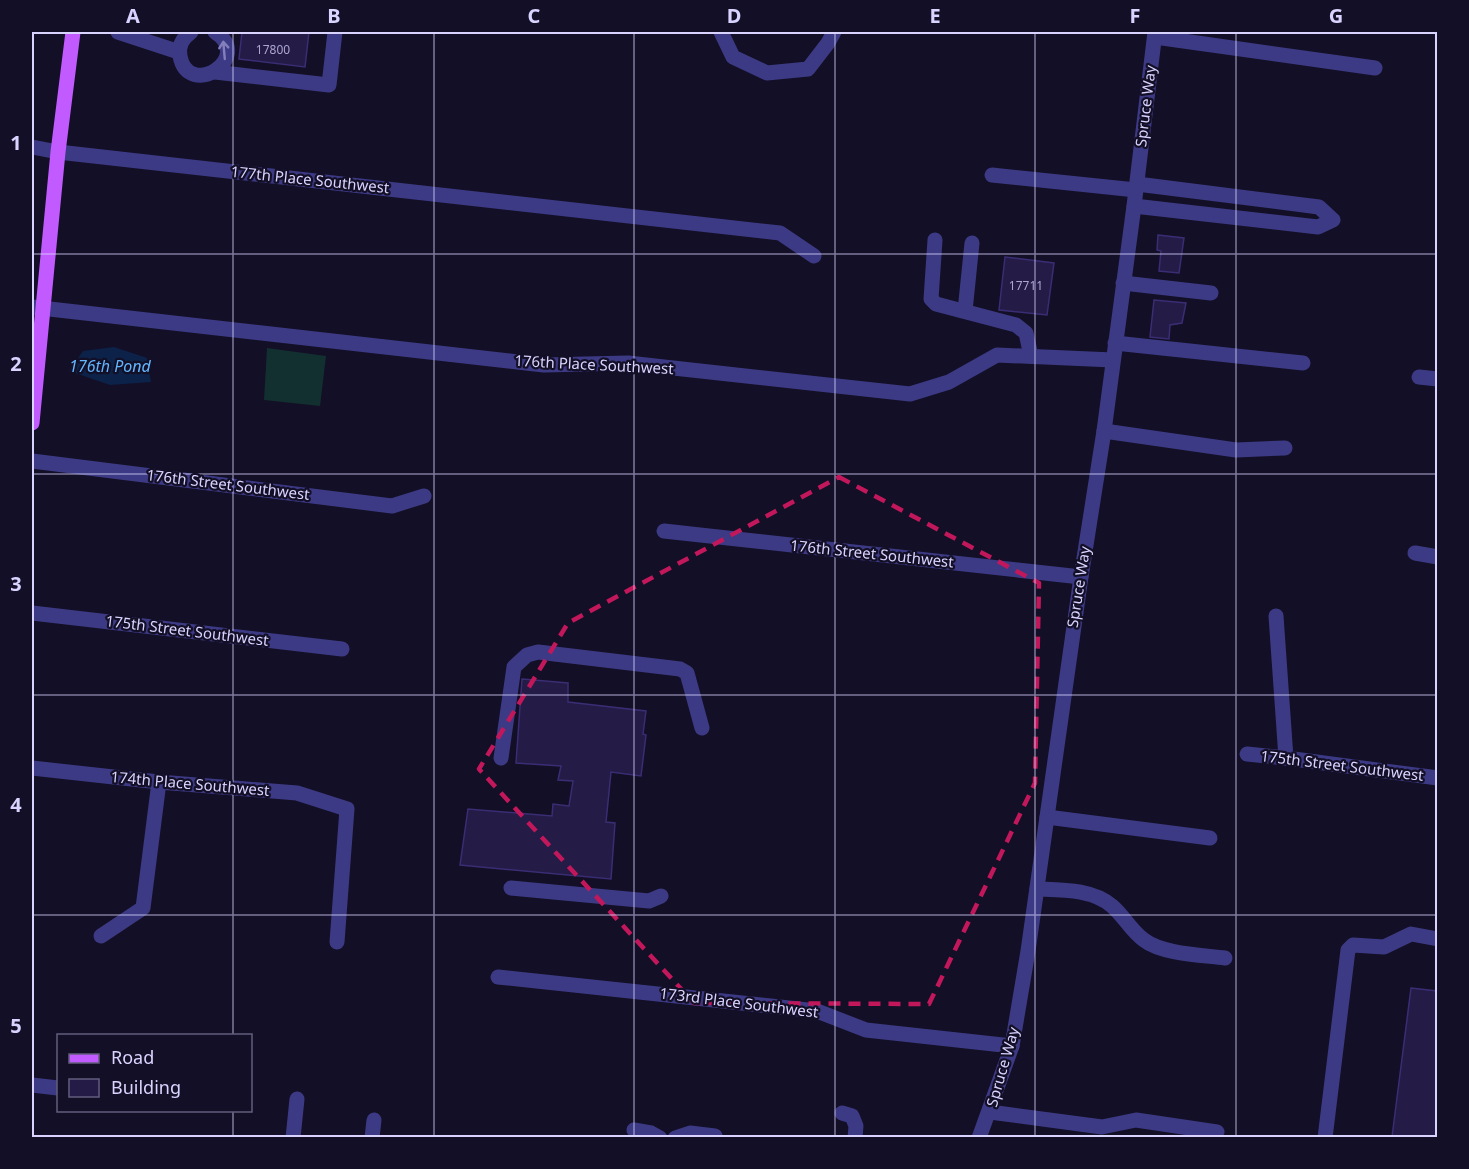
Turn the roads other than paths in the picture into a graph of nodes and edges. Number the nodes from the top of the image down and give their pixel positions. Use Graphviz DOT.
graph roads {
  1 [pos="73,32"];
  2 [pos="118,32"];
  3 [pos="191,32"];
  4 [pos="215,32"];
  5 [pos="335,32"];
  6 [pos="721,32"];
  7 [pos="1155,34"];
  8 [pos="831,37"];
  9 [pos="179,52"];
  10 [pos="1375,68"];
  11 [pos="215,72"];
  12 [pos="32,147"];
  13 [pos="58,152"];
  14 [pos="992,174"];
  15 [pos="1137,187"];
  16 [pos="1134,206"];
  17 [pos="935,240"];
  18 [pos="972,243"];
  19 [pos="814,256"];
  20 [pos="1124,282"];
  21 [pos="1211,293"];
  22 [pos="37,308"];
  23 [pos="965,311"];
  24 [pos="1115,343"];
  25 [pos="1031,356"];
  26 [pos="1113,360"];
  27 [pos="1304,363"];
  28 [pos="1419,377"];
  29 [pos="1437,379"];
  30 [pos="32,423"];
  31 [pos="1104,431"];
  32 [pos="1285,448"];
  33 [pos="32,461"];
  34 [pos="424,496"];
  35 [pos="664,531"];
  36 [pos="1415,553"];
  37 [pos="1437,557"];
  38 [pos="1081,577"];
  39 [pos="32,613"];
  40 [pos="1276,616"];
  41 [pos="342,649"];
  42 [pos="702,728"];
  43 [pos="1247,754"];
  44 [pos="501,758"];
  45 [pos="1286,758"];
  46 [pos="32,768"];
  47 [pos="1437,778"];
  48 [pos="159,782"];
  49 [pos="1047,817"];
  50 [pos="1210,838"];
  51 [pos="511,888"];
  52 [pos="1037,889"];
  53 [pos="661,896"];
  54 [pos="101,936"];
  55 [pos="1437,939"];
  56 [pos="337,942"];
  57 [pos="1225,958"];
  58 [pos="498,977"];
  59 [pos="1012,1046"];
  60 [pos="32,1085"];
  61 [pos="57,1088"];
  62 [pos="297,1099"];
  63 [pos="990,1112"];
  64 [pos="842,1113"];
  65 [pos="374,1120"];
  66 [pos="634,1130"];
  67 [pos="1217,1132"];
  68 [pos="293,1137"];
  69 [pos="372,1137"];
  70 [pos="660,1137"];
  71 [pos="675,1137"];
  72 [pos="715,1137"];
  73 [pos="855,1137"];
  74 [pos="979,1137"];
  75 [pos="1325,1137"];
  1 -- 13 [label="main road"];
  2 -- 9 [label="street"];
  3 -- 9 [label="street"];
  11 -- 4 [label="street, one-way"];
  5 -- 11 [label="street"];
  6 -- 8 [label="street"];
  7 -- 10 [label="street"];
  7 -- 15 [label="street, Spruce Way"];
  9 -- 11 [label="street"];
  12 -- 13 [label="street, 177th Place Southwest"];
  13 -- 19 [label="street, 177th Place Southwest"];
  13 -- 22 [label="main road"];
  14 -- 15 [label="street"];
  15 -- 16 [label="street, Spruce Way"];
  15 -- 16 [label="street"];
  16 -- 20 [label="street, Spruce Way"];
  17 -- 23 [label="street"];
  18 -- 23 [label="street"];
  20 -- 21 [label="street"];
  20 -- 24 [label="street, Spruce Way"];
  22 -- 25 [label="street, 176th Place Southwest"];
  22 -- 30 [label="main road"];
  23 -- 25 [label="street"];
  24 -- 26 [label="street, Spruce Way"];
  24 -- 27 [label="street"];
  25 -- 26 [label="street, 176th Place Southwest"];
  26 -- 31 [label="street, Spruce Way"];
  28 -- 29 [label="street"];
  31 -- 32 [label="street"];
  31 -- 38 [label="street, Spruce Way"];
  33 -- 34 [label="street, 176th Street Southwest"];
  35 -- 38 [label="street, 176th Street Southwest"];
  36 -- 37 [label="street"];
  38 -- 49 [label="street, Spruce Way"];
  39 -- 41 [label="street, 175th Street Southwest"];
  40 -- 45 [label="street"];
  42 -- 44 [label="street"];
  43 -- 45 [label="street, 175th Street Southwest"];
  45 -- 47 [label="street, 175th Street Southwest"];
  46 -- 48 [label="street, 174th Place Southwest"];
  48 -- 54 [label="street"];
  48 -- 56 [label="street, 174th Place Southwest"];
  49 -- 50 [label="street"];
  49 -- 52 [label="street, Spruce Way"];
  51 -- 53 [label="street"];
  52 -- 57 [label="street"];
  52 -- 59 [label="street, Spruce Way"];
  55 -- 75 [label="street"];
  58 -- 59 [label="street, 173rd Place Southwest"];
  59 -- 63 [label="street, Spruce Way"];
  60 -- 61 [label="street"];
  62 -- 68 [label="street"];
  63 -- 67 [label="street"];
  63 -- 74 [label="street, Spruce Way"];
  64 -- 73 [label="street"];
  65 -- 69 [label="street"];
  66 -- 70 [label="street"];
  71 -- 72 [label="street"];
}
